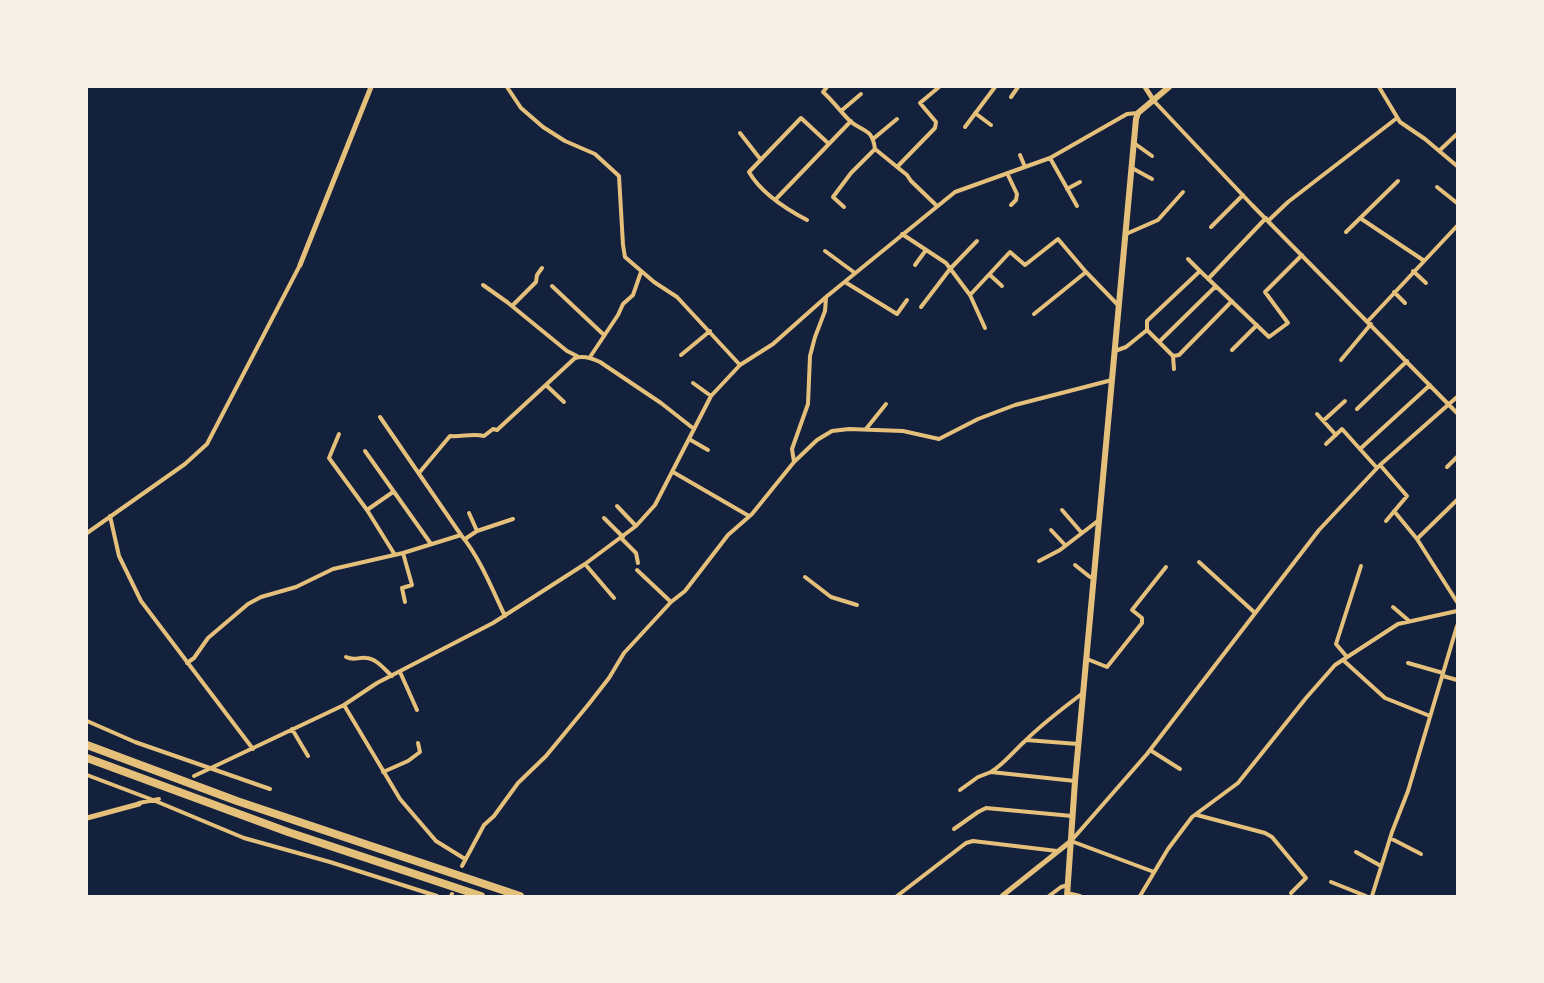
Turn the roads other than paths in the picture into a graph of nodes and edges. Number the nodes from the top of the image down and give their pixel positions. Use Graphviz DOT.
graph roads {
  1 [pos="371,87"];
  2 [pos="507,87"];
  3 [pos="827,87"];
  4 [pos="939,87"];
  5 [pos="995,87"];
  6 [pos="1018,87"];
  7 [pos="1145,87"];
  8 [pos="1169,87"];
  9 [pos="1379,87"];
  10 [pos="861,94"];
  11 [pos="1011,97"];
  12 [pos="1154,101"];
  13 [pos="841,111"];
  14 [pos="975,113"];
  15 [pos="1138,113"];
  16 [pos="1397,118"];
  17 [pos="897,119"];
  18 [pos="851,121"];
  19 [pos="991,125"];
  20 [pos="965,127"];
  21 [pos="740,133"];
  22 [pos="1457,134"];
  23 [pos="873,139"];
  24 [pos="1134,143"];
  25 [pos="829,144"];
  26 [pos="875,149"];
  27 [pos="1439,151"];
  28 [pos="1020,155"];
  29 [pos="1152,156"];
  30 [pos="1050,158"];
  31 [pos="761,160"];
  32 [pos="897,166"];
  33 [pos="1457,166"];
  34 [pos="1025,167"];
  35 [pos="1131,167"];
  36 [pos="1007,173"];
  37 [pos="1152,179"];
  38 [pos="1398,181"];
  39 [pos="1080,182"];
  40 [pos="1437,187"];
  41 [pos="1067,189"];
  42 [pos="1183,192"];
  43 [pos="1243,195"];
  44 [pos="776,199"];
  45 [pos="1457,203"];
  46 [pos="1011,204"];
  47 [pos="937,206"];
  48 [pos="1077,206"];
  49 [pos="844,207"];
  50 [pos="1360,218"];
  51 [pos="807,220"];
  52 [pos="1267,220"];
  53 [pos="1457,226"];
  54 [pos="1211,227"];
  55 [pos="1347,232"];
  56 [pos="902,234"];
  57 [pos="1125,236"];
  58 [pos="1133,236"];
  59 [pos="977,242"];
  60 [pos="926,250"];
  61 [pos="825,251"];
  62 [pos="1302,255"];
  63 [pos="1188,259"];
  64 [pos="1423,260"];
  65 [pos="300,265"];
  66 [pos="915,265"];
  67 [pos="542,268"];
  68 [pos="951,269"];
  69 [pos="1200,271"];
  70 [pos="641,272"];
  71 [pos="1086,272"];
  72 [pos="1413,272"];
  73 [pos="855,273"];
  74 [pos="990,275"];
  75 [pos="1208,279"];
  76 [pos="845,282"];
  77 [pos="1426,283"];
  78 [pos="483,285"];
  79 [pos="552,286"];
  80 [pos="1002,286"];
  81 [pos="1216,286"];
  82 [pos="1394,292"];
  83 [pos="970,295"];
  84 [pos="826,297"];
  85 [pos="907,300"];
  86 [pos="1232,301"];
  87 [pos="1405,303"];
  88 [pos="1119,305"];
  89 [pos="512,306"];
  90 [pos="921,307"];
  91 [pos="1034,314"];
  92 [pos="1369,322"];
  93 [pos="1257,325"];
  94 [pos="985,328"];
  95 [pos="1147,330"];
  96 [pos="710,331"];
  97 [pos="604,335"];
  98 [pos="1160,341"];
  99 [pos="1232,350"];
  100 [pos="1114,351"];
  101 [pos="681,355"];
  102 [pos="1173,356"];
  103 [pos="577,357"];
  104 [pos="590,357"];
  105 [pos="1341,360"];
  106 [pos="1407,361"];
  107 [pos="740,365"];
  108 [pos="1174,369"];
  109 [pos="1112,380"];
  110 [pos="693,383"];
  111 [pos="546,385"];
  112 [pos="1430,385"];
  113 [pos="711,396"];
  114 [pos="1457,397"];
  115 [pos="1345,401"];
  116 [pos="564,402"];
  117 [pos="886,404"];
  118 [pos="1449,405"];
  119 [pos="1357,409"];
  120 [pos="1457,413"];
  121 [pos="1317,414"];
  122 [pos="380,417"];
  123 [pos="1323,421"];
  124 [pos="694,429"];
  125 [pos="865,430"];
  126 [pos="339,434"];
  127 [pos="1335,435"];
  128 [pos="689,439"];
  129 [pos="1326,444"];
  130 [pos="1360,449"];
  131 [pos="708,450"];
  132 [pos="365,452"];
  133 [pos="1457,457"];
  134 [pos="794,462"];
  135 [pos="1378,466"];
  136 [pos="1447,467"];
  137 [pos="673,472"];
  138 [pos="419,473"];
  139 [pos="393,492"];
  140 [pos="1457,500"];
  141 [pos="617,506"];
  142 [pos="367,510"];
  143 [pos="1062,510"];
  144 [pos="1395,511"];
  145 [pos="469,513"];
  146 [pos="110,516"];
  147 [pos="749,516"];
  148 [pos="604,518"];
  149 [pos="513,519"];
  150 [pos="1100,519"];
  151 [pos="1386,521"];
  152 [pos="636,526"];
  153 [pos="1051,530"];
  154 [pos="477,531"];
  155 [pos="1081,532"];
  156 [pos="87,533"];
  157 [pos="461,535"];
  158 [pos="622,538"];
  159 [pos="465,539"];
  160 [pos="1417,539"];
  161 [pos="431,544"];
  162 [pos="1065,545"];
  163 [pos="403,553"];
  164 [pos="395,555"];
  165 [pos="1039,561"];
  166 [pos="1198,562"];
  167 [pos="638,563"];
  168 [pos="585,564"];
  169 [pos="1075,565"];
  170 [pos="1361,566"];
  171 [pos="1166,567"];
  172 [pos="637,570"];
  173 [pos="805,577"];
  174 [pos="1094,577"];
  175 [pos="614,598"];
  176 [pos="405,602"];
  177 [pos="1457,602"];
  178 [pos="671,603"];
  179 [pos="857,604"];
  180 [pos="1393,607"];
  181 [pos="1457,611"];
  182 [pos="1254,612"];
  183 [pos="505,616"];
  184 [pos="1409,621"];
  185 [pos="1457,626"];
  186 [pos="1455,642"];
  187 [pos="346,657"];
  188 [pos="1086,658"];
  189 [pos="1345,658"];
  190 [pos="187,663"];
  191 [pos="1408,663"];
  192 [pos="400,672"];
  193 [pos="1443,674"];
  194 [pos="392,676"];
  195 [pos="1457,680"];
  196 [pos="1083,692"];
  197 [pos="344,705"];
  198 [pos="417,710"];
  199 [pos="1430,716"];
  200 [pos="87,721"];
  201 [pos="292,729"];
  202 [pos="1025,740"];
  203 [pos="418,743"];
  204 [pos="1078,744"];
  205 [pos="87,745"];
  206 [pos="253,748"];
  207 [pos="1150,750"];
  208 [pos="308,756"];
  209 [pos="87,758"];
  210 [pos="211,767"];
  211 [pos="1180,769"];
  212 [pos="383,772"];
  213 [pos="990,772"];
  214 [pos="87,776"];
  215 [pos="194,776"];
  216 [pos="1075,781"];
  217 [pos="270,789"];
  218 [pos="960,790"];
  219 [pos="159,798"];
  220 [pos="153,800"];
  221 [pos="139,804"];
  222 [pos="1197,814"];
  223 [pos="1073,816"];
  224 [pos="87,818"];
  225 [pos="954,829"];
  226 [pos="1390,838"];
  227 [pos="1071,841"];
  228 [pos="1057,851"];
  229 [pos="1356,852"];
  230 [pos="1421,854"];
  231 [pos="465,859"];
  232 [pos="462,866"];
  233 [pos="1381,866"];
  234 [pos="1154,872"];
  235 [pos="1331,882"];
  236 [pos="1068,885"];
  237 [pos="1291,893"];
  238 [pos="1067,894"];
  239 [pos="437,896"];
  240 [pos="481,896"];
  241 [pos="520,896"];
  242 [pos="897,896"];
  243 [pos="1002,896"];
  244 [pos="1049,896"];
  245 [pos="1080,896"];
  246 [pos="1140,896"];
  247 [pos="1366,896"];
  248 [pos="1372,896"];
  1 -- 65 [label="street"];
  2 -- 70 [label="street"];
  3 -- 13 [label="street"];
  4 -- 32 [label="street"];
  5 -- 14 [label="street"];
  6 -- 11 [label="street"];
  7 -- 12 [label="street"];
  8 -- 12 [label="main road"];
  9 -- 16 [label="street"];
  10 -- 13 [label="street"];
  12 -- 15 [label="main road"];
  12 -- 43 [label="street"];
  13 -- 18 [label="street"];
  14 -- 19 [label="street"];
  14 -- 20 [label="street"];
  15 -- 24 [label="main road"];
  15 -- 30 [label="street"];
  16 -- 27 [label="street"];
  16 -- 52 [label="street"];
  17 -- 23 [label="street"];
  18 -- 23 [label="street"];
  18 -- 25 [label="street"];
  21 -- 31 [label="street"];
  22 -- 27 [label="street"];
  23 -- 26 [label="street"];
  24 -- 29 [label="street"];
  24 -- 35 [label="main road"];
  25 -- 31 [label="street"];
  25 -- 44 [label="street"];
  26 -- 32 [label="street"];
  26 -- 49 [label="street"];
  27 -- 33 [label="street"];
  28 -- 34 [label="street"];
  30 -- 34 [label="street"];
  30 -- 41 [label="street"];
  31 -- 44 [label="street"];
  32 -- 47 [label="street"];
  34 -- 36 [label="street"];
  35 -- 37 [label="street"];
  35 -- 57 [label="main road"];
  36 -- 46 [label="street"];
  36 -- 47 [label="street"];
  38 -- 50 [label="street"];
  39 -- 41 [label="street"];
  40 -- 45 [label="street"];
  41 -- 48 [label="street"];
  42 -- 57 [label="street"];
  43 -- 52 [label="street"];
  43 -- 54 [label="street"];
  44 -- 51 [label="street"];
  47 -- 56 [label="street"];
  50 -- 55 [label="street"];
  50 -- 64 [label="street"];
  52 -- 62 [label="street"];
  52 -- 75 [label="street"];
  53 -- 64 [label="street"];
  56 -- 60 [label="street"];
  56 -- 73 [label="street"];
  57 -- 58 [label="street"];
  57 -- 88 [label="main road"];
  59 -- 68 [label="street"];
  60 -- 66 [label="street"];
  60 -- 68 [label="street"];
  61 -- 73 [label="street"];
  62 -- 92 [label="street"];
  62 -- 93 [label="street"];
  63 -- 69 [label="street"];
  64 -- 72 [label="street"];
  65 -- 146 [label="street"];
  67 -- 89 [label="street"];
  68 -- 83 [label="street"];
  68 -- 90 [label="street"];
  69 -- 75 [label="street"];
  69 -- 95 [label="street"];
  70 -- 96 [label="street"];
  70 -- 97 [label="street"];
  71 -- 74 [label="street"];
  71 -- 88 [label="street"];
  71 -- 91 [label="street"];
  72 -- 77 [label="street"];
  72 -- 82 [label="street"];
  73 -- 76 [label="street"];
  74 -- 80 [label="street"];
  74 -- 83 [label="street"];
  75 -- 81 [label="street"];
  76 -- 84 [label="street"];
  76 -- 85 [label="street"];
  78 -- 89 [label="street"];
  79 -- 97 [label="street"];
  81 -- 86 [label="street"];
  81 -- 98 [label="street"];
  82 -- 87 [label="street"];
  82 -- 92 [label="street"];
  83 -- 94 [label="street"];
  84 -- 107 [label="street"];
  84 -- 134 [label="street"];
  86 -- 93 [label="street"];
  86 -- 102 [label="street"];
  88 -- 100 [label="main road"];
  89 -- 103 [label="street"];
  92 -- 105 [label="street"];
  92 -- 106 [label="street"];
  93 -- 99 [label="street"];
  95 -- 98 [label="street"];
  95 -- 100 [label="street"];
  96 -- 101 [label="street"];
  96 -- 107 [label="street"];
  97 -- 104 [label="street"];
  98 -- 102 [label="street"];
  100 -- 109 [label="main road"];
  102 -- 108 [label="street"];
  103 -- 104 [label="street"];
  103 -- 111 [label="street"];
  104 -- 124 [label="street"];
  106 -- 112 [label="street"];
  106 -- 119 [label="street"];
  107 -- 113 [label="street"];
  109 -- 125 [label="street"];
  109 -- 150 [label="main road"];
  110 -- 113 [label="street"];
  111 -- 116 [label="street"];
  111 -- 138 [label="street"];
  112 -- 118 [label="street"];
  112 -- 130 [label="street"];
  113 -- 124 [label="street"];
  114 -- 118 [label="street"];
  115 -- 123 [label="street"];
  117 -- 125 [label="street"];
  118 -- 120 [label="street"];
  118 -- 135 [label="street"];
  121 -- 123 [label="street"];
  122 -- 138 [label="street"];
  123 -- 127 [label="street"];
  124 -- 128 [label="street"];
  125 -- 134 [label="street"];
  126 -- 142 [label="street"];
  127 -- 129 [label="street"];
  127 -- 130 [label="street"];
  128 -- 131 [label="street"];
  128 -- 137 [label="street"];
  130 -- 135 [label="street"];
  132 -- 139 [label="street"];
  133 -- 136 [label="street"];
  134 -- 147 [label="street"];
  135 -- 144 [label="street"];
  135 -- 182 [label="street"];
  137 -- 147 [label="street"];
  137 -- 152 [label="street"];
  138 -- 157 [label="street"];
  139 -- 142 [label="street"];
  139 -- 161 [label="street"];
  140 -- 160 [label="street"];
  141 -- 152 [label="street"];
  142 -- 164 [label="street"];
  143 -- 155 [label="street"];
  144 -- 151 [label="street"];
  144 -- 160 [label="street"];
  145 -- 154 [label="street"];
  146 -- 156 [label="street"];
  146 -- 190 [label="street"];
  147 -- 178 [label="street"];
  148 -- 158 [label="street"];
  149 -- 154 [label="street"];
  150 -- 155 [label="street"];
  150 -- 174 [label="main road"];
  152 -- 158 [label="street"];
  153 -- 162 [label="street"];
  154 -- 159 [label="street"];
  155 -- 162 [label="street"];
  157 -- 159 [label="street"];
  157 -- 161 [label="street"];
  158 -- 167 [label="street"];
  158 -- 168 [label="street"];
  159 -- 183 [label="street"];
  160 -- 177 [label="street"];
  161 -- 163 [label="street"];
  162 -- 165 [label="street"];
  163 -- 164 [label="street"];
  163 -- 176 [label="street"];
  164 -- 190 [label="street"];
  166 -- 182 [label="street"];
  168 -- 175 [label="street"];
  168 -- 183 [label="street"];
  169 -- 174 [label="street"];
  170 -- 189 [label="street"];
  171 -- 188 [label="street"];
  172 -- 178 [label="street"];
  173 -- 179 [label="street"];
  174 -- 188 [label="main road"];
  178 -- 231 [label="street"];
  180 -- 184 [label="street"];
  181 -- 184 [label="street"];
  182 -- 207 [label="street"];
  183 -- 192 [label="street"];
  184 -- 189 [label="street"];
  185 -- 186 [label="street"];
  186 -- 193 [label="street"];
  187 -- 194 [label="street"];
  188 -- 196 [label="main road"];
  189 -- 199 [label="street"];
  189 -- 222 [label="street"];
  190 -- 206 [label="street"];
  191 -- 193 [label="street"];
  192 -- 194 [label="street"];
  192 -- 198 [label="street"];
  193 -- 195 [label="street"];
  193 -- 199 [label="street"];
  194 -- 197 [label="street"];
  196 -- 202 [label="street"];
  196 -- 204 [label="main road"];
  197 -- 201 [label="street"];
  197 -- 212 [label="street"];
  199 -- 226 [label="street"];
  200 -- 210 [label="street"];
  201 -- 206 [label="street"];
  201 -- 208 [label="street"];
  202 -- 204 [label="street"];
  202 -- 213 [label="street"];
  203 -- 212 [label="street"];
  204 -- 216 [label="main road"];
  205 -- 241 [label="highway"];
  206 -- 210 [label="street"];
  207 -- 211 [label="street"];
  207 -- 227 [label="street"];
  209 -- 240 [label="highway"];
  210 -- 215 [label="street"];
  210 -- 217 [label="street"];
  212 -- 231 [label="street"];
  213 -- 216 [label="street"];
  213 -- 218 [label="street"];
  214 -- 220 [label="street"];
  216 -- 223 [label="main road"];
  219 -- 220 [label="street"];
  220 -- 221 [label="street"];
  220 -- 239 [label="street"];
  221 -- 224 [label="street"];
  222 -- 234 [label="street"];
  222 -- 237 [label="street"];
  223 -- 225 [label="street"];
  223 -- 227 [label="main road"];
  226 -- 230 [label="street"];
  226 -- 233 [label="street"];
  227 -- 228 [label="street"];
  227 -- 234 [label="street"];
  227 -- 236 [label="main road"];
  228 -- 242 [label="street"];
  228 -- 243 [label="street"];
  229 -- 233 [label="street"];
  231 -- 232 [label="street"];
  233 -- 248 [label="street"];
  234 -- 246 [label="street"];
  235 -- 247 [label="street"];
  236 -- 238 [label="main road"];
  236 -- 244 [label="street"];
  238 -- 245 [label="street"];
}
